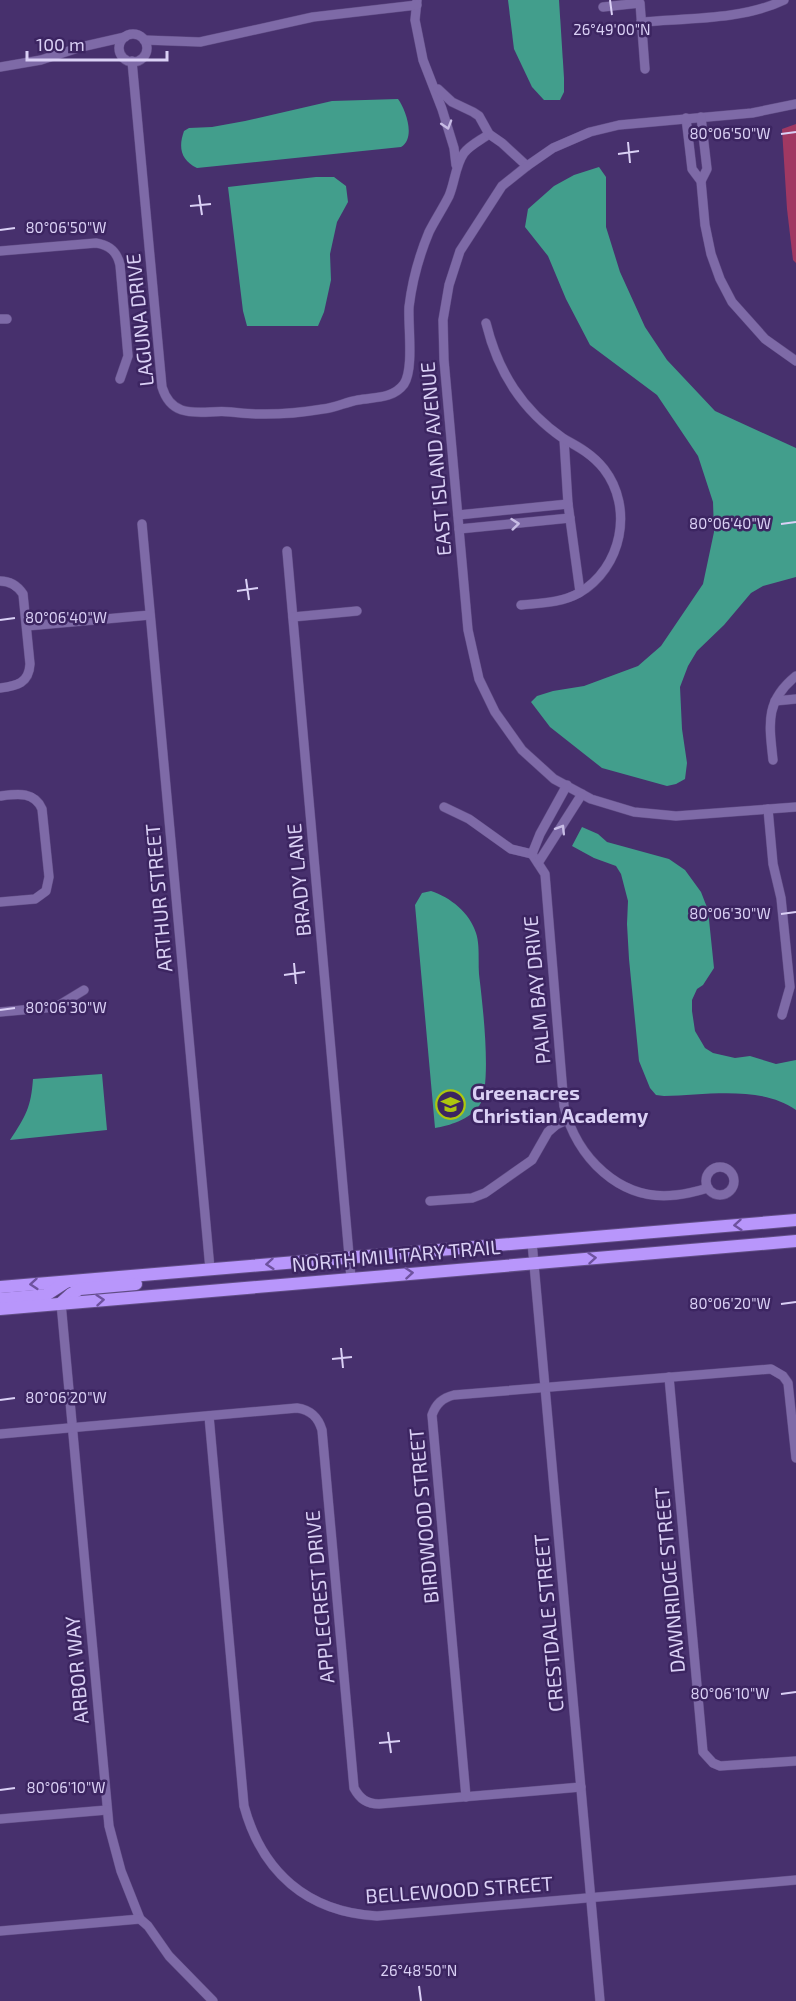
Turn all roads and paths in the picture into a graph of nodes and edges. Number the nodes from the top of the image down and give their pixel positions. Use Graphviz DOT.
graph roads {
  1 [pos="784,0"];
  2 [pos="417,2"];
  3 [pos="603,6"];
  4 [pos="641,22"];
  5 [pos="125,37"];
  6 [pos="144,40"];
  7 [pos="132,62"];
  8 [pos="0,67"];
  9 [pos="645,69"];
  10 [pos="434,85"];
  11 [pos="796,104"];
  12 [pos="701,117"];
  13 [pos="686,118"];
  14 [pos="489,134"];
  15 [pos="527,166"];
  16 [pos="457,167"];
  17 [pos="701,181"];
  18 [pos="0,251"];
  19 [pos="486,323"];
  20 [pos="796,360"];
  21 [pos="120,379"];
  22 [pos="564,439"];
  23 [pos="568,504"];
  24 [pos="458,515"];
  25 [pos="570,518"];
  26 [pos="142,524"];
  27 [pos="459,529"];
  28 [pos="287,550"];
  29 [pos="0,581"];
  30 [pos="580,592"];
  31 [pos="521,605"];
  32 [pos="357,611"];
  33 [pos="150,615"];
  34 [pos="293,616"];
  35 [pos="27,626"];
  36 [pos="796,676"];
  37 [pos="0,688"];
  38 [pos="796,699"];
  39 [pos="774,701"];
  40 [pos="773,760"];
  41 [pos="567,785"];
  42 [pos="582,794"];
  43 [pos="0,796"];
  44 [pos="444,807"];
  45 [pos="796,807"];
  46 [pos="768,809"];
  47 [pos="535,858"];
  48 [pos="0,902"];
  49 [pos="84,990"];
  50 [pos="0,1012"];
  51 [pos="782,1015"];
  52 [pos="567,1120"];
  53 [pos="708,1188"];
  54 [pos="430,1201"];
  55 [pos="796,1220"];
  56 [pos="796,1241"];
  57 [pos="531,1242"];
  58 [pos="349,1257"];
  59 [pos="533,1263"];
  60 [pos="210,1269"];
  61 [pos="173,1273"];
  62 [pos="351,1278"];
  63 [pos="66,1282"];
  64 [pos="0,1287"];
  65 [pos="0,1299"];
  66 [pos="62,1303"];
  67 [pos="0,1309"];
  68 [pos="669,1377"];
  69 [pos="545,1388"];
  70 [pos="209,1416"];
  71 [pos="72,1428"];
  72 [pos="0,1434"];
  73 [pos="796,1458"];
  74 [pos="796,1761"];
  75 [pos="581,1787"];
  76 [pos="466,1797"];
  77 [pos="107,1810"];
  78 [pos="0,1819"];
  79 [pos="796,1880"];
  80 [pos="591,1898"];
  81 [pos="140,1919"];
  82 [pos="0,1931"];
  83 [pos="213,2001"];
  84 [pos="600,2001"];
  1 -- 4 [label="street"];
  2 -- 6 [label="street"];
  2 -- 10 [label="street"];
  3 -- 4 [label="street"];
  4 -- 9 [label="street"];
  5 -- 6 [label="street"];
  5 -- 7 [label="street"];
  5 -- 8 [label="street"];
  6 -- 7 [label="street"];
  7 -- 16 [label="street, LAGUNA DRIVE"];
  10 -- 14 [label="street"];
  10 -- 16 [label="street, one-way"];
  11 -- 12 [label="street, EAST ISLAND AVENUE"];
  12 -- 13 [label="street, EAST ISLAND AVENUE"];
  12 -- 17 [label="street"];
  13 -- 15 [label="street, EAST ISLAND AVENUE"];
  13 -- 17 [label="street"];
  14 -- 15 [label="street"];
  14 -- 16 [label="street, LAGUNA DRIVE"];
  15 -- 24 [label="street, EAST ISLAND AVENUE"];
  17 -- 20 [label="street"];
  18 -- 21 [label="street"];
  19 -- 22 [label="street"];
  22 -- 23 [label="street"];
  22 -- 30 [label="street"];
  23 -- 24 [label="street"];
  23 -- 25 [label="street"];
  24 -- 27 [label="street, EAST ISLAND AVENUE"];
  27 -- 25 [label="street, one-way"];
  25 -- 30 [label="street"];
  26 -- 33 [label="street, ARTHUR STREET"];
  27 -- 41 [label="street, EAST ISLAND AVENUE"];
  28 -- 34 [label="street, BRADY LANE"];
  29 -- 35 [label="street"];
  30 -- 31 [label="street"];
  32 -- 34 [label="street"];
  33 -- 35 [label="street"];
  33 -- 60 [label="street, ARTHUR STREET"];
  34 -- 58 [label="street, BRADY LANE"];
  35 -- 37 [label="street"];
  36 -- 39 [label="street"];
  38 -- 39 [label="street"];
  39 -- 40 [label="street"];
  41 -- 42 [label="street, EAST ISLAND AVENUE"];
  41 -- 47 [label="street"];
  42 -- 46 [label="street, EAST ISLAND AVENUE"];
  47 -- 42 [label="street, one-way"];
  43 -- 48 [label="street"];
  44 -- 47 [label="street"];
  45 -- 46 [label="street, EAST ISLAND AVENUE"];
  46 -- 51 [label="street"];
  47 -- 52 [label="street, PALM BAY DRIVE"];
  49 -- 50 [label="street"];
  52 -- 53 [label="street, PALM BAY DRIVE"];
  52 -- 54 [label="street"];
  55 -- 57 [label="main road, NORTH MILITARY TRAIL, one-way"];
  59 -- 56 [label="main road, NORTH MILITARY TRAIL, one-way"];
  57 -- 58 [label="main road, NORTH MILITARY TRAIL"];
  57 -- 59 [label="street, CRESTDALE STREET"];
  58 -- 60 [label="main road, NORTH MILITARY TRAIL, one-way"];
  58 -- 62 [label="street, BRADY LANE"];
  62 -- 59 [label="main road, NORTH MILITARY TRAIL, one-way"];
  59 -- 69 [label="street, CRESTDALE STREET"];
  60 -- 61 [label="main road, NORTH MILITARY TRAIL"];
  61 -- 63 [label="main road, NORTH MILITARY TRAIL"];
  61 -- 66 [label="main road"];
  66 -- 62 [label="main road, NORTH MILITARY TRAIL, one-way"];
  63 -- 64 [label="main road, NORTH MILITARY TRAIL, one-way"];
  63 -- 65 [label="main road"];
  66 -- 67 [label="main road, NORTH MILITARY TRAIL"];
  66 -- 71 [label="street, ARBOR WAY"];
  68 -- 69 [label="street, BIRDWOOD STREET"];
  68 -- 73 [label="street, BIRDWOOD STREET"];
  68 -- 74 [label="street, DAWNRIDGE STREET"];
  69 -- 75 [label="street, CRESTDALE STREET"];
  69 -- 76 [label="street, BIRDWOOD STREET"];
  70 -- 71 [label="street, APPLECREST DRIVE"];
  70 -- 76 [label="street, APPLECREST DRIVE"];
  70 -- 80 [label="street, BELLEWOOD STREET"];
  71 -- 72 [label="street, APPLECREST DRIVE"];
  71 -- 77 [label="street, ARBOR WAY"];
  75 -- 76 [label="street, APPLECREST DRIVE"];
  75 -- 80 [label="street, CRESTDALE STREET"];
  77 -- 78 [label="street"];
  77 -- 81 [label="street, ARBOR WAY"];
  79 -- 80 [label="street, BELLEWOOD STREET"];
  80 -- 84 [label="street, CRESTDALE STREET"];
  81 -- 82 [label="street"];
  81 -- 83 [label="street, ARBOR WAY"];
}
